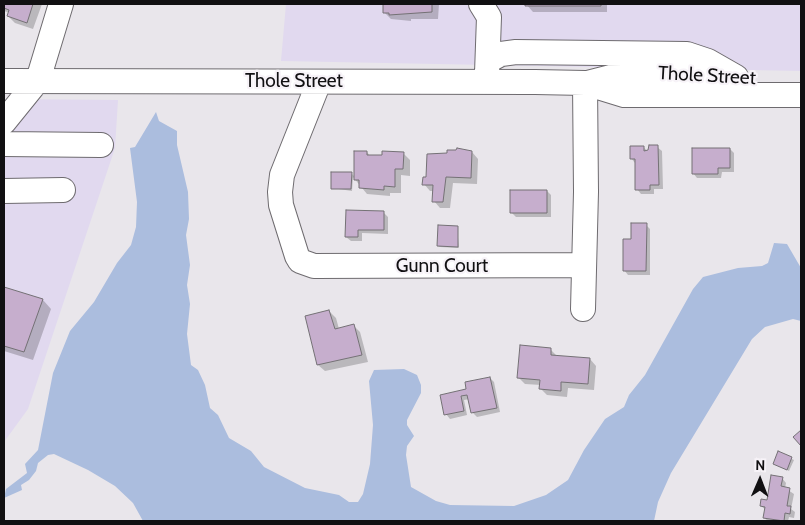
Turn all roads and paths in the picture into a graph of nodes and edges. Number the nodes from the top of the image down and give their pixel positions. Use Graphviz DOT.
graph roads {
  1 [pos="61,4"];
  2 [pos="481,4"];
  3 [pos="487,71"];
  4 [pos="801,79"];
  5 [pos="38,80"];
  6 [pos="4,81"];
  7 [pos="319,82"];
  8 [pos="585,83"];
  9 [pos="736,86"];
  10 [pos="801,95"];
  11 [pos="4,122"];
  12 [pos="4,144"];
  13 [pos="101,145"];
  14 [pos="63,190"];
  15 [pos="4,191"];
  16 [pos="584,264"];
  17 [pos="583,309"];
  1 -- 5 [label="street"];
  2 -- 3 [label="street"];
  3 -- 7 [label="street, Thole Street"];
  3 -- 8 [label="street, Thole Street"];
  3 -- 9 [label="street"];
  4 -- 9 [label="street, Thole Street"];
  5 -- 6 [label="street, Thole Street"];
  5 -- 7 [label="street, Thole Street"];
  5 -- 11 [label="street"];
  7 -- 16 [label="street, Gunn Court"];
  8 -- 9 [label="street, Thole Street"];
  8 -- 16 [label="street"];
  9 -- 10 [label="street, Thole Street"];
  12 -- 13 [label="street"];
  14 -- 15 [label="street"];
  16 -- 17 [label="street"];
}
